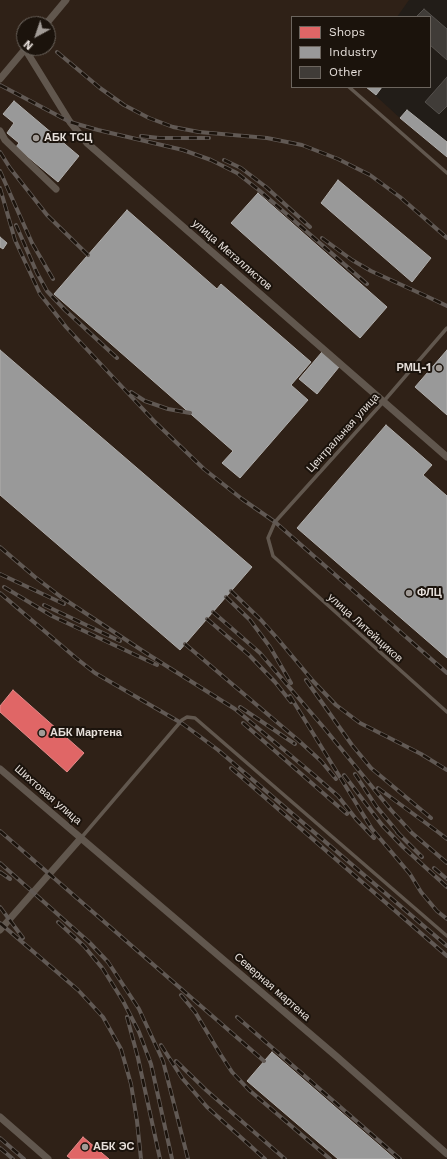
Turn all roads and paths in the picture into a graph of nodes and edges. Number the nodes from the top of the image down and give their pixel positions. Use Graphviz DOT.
graph roads {
  1 [pos="66,0"];
  2 [pos="53,16"];
  3 [pos="19,56"];
  4 [pos="29,56"];
  5 [pos="0,79"];
  6 [pos="350,88"];
  7 [pos="0,131"];
  8 [pos="447,173"];
  9 [pos="56,189"];
  10 [pos="447,328"];
  11 [pos="384,401"];
  12 [pos="447,457"];
  13 [pos="272,556"];
  14 [pos="447,712"];
  15 [pos="0,769"];
  16 [pos="81,838"];
  17 [pos="0,930"];
  18 [pos="447,936"];
  19 [pos="0,1117"];
  20 [pos="447,1154"];
  21 [pos="48,1159"];
  1 -- 2 [label="street"];
  3 -- 5 [label="street"];
  4 -- 11 [label="street, улица Металлистов"];
  6 -- 8 [label="lane"];
  7 -- 9 [label="street"];
  10 -- 11 [label="lane, Центральная улица"];
  11 -- 12 [label="street, улица Металлистов"];
  11 -- 13 [label="lane, Центральная улица"];
  13 -- 14 [label="lane, улица Литейщиков"];
  15 -- 16 [label="street, Шихтовая улица"];
  16 -- 17 [label="street"];
  16 -- 18 [label="lane"];
  16 -- 20 [label="street, Северная мартена"];
  19 -- 21 [label="street"];
}
